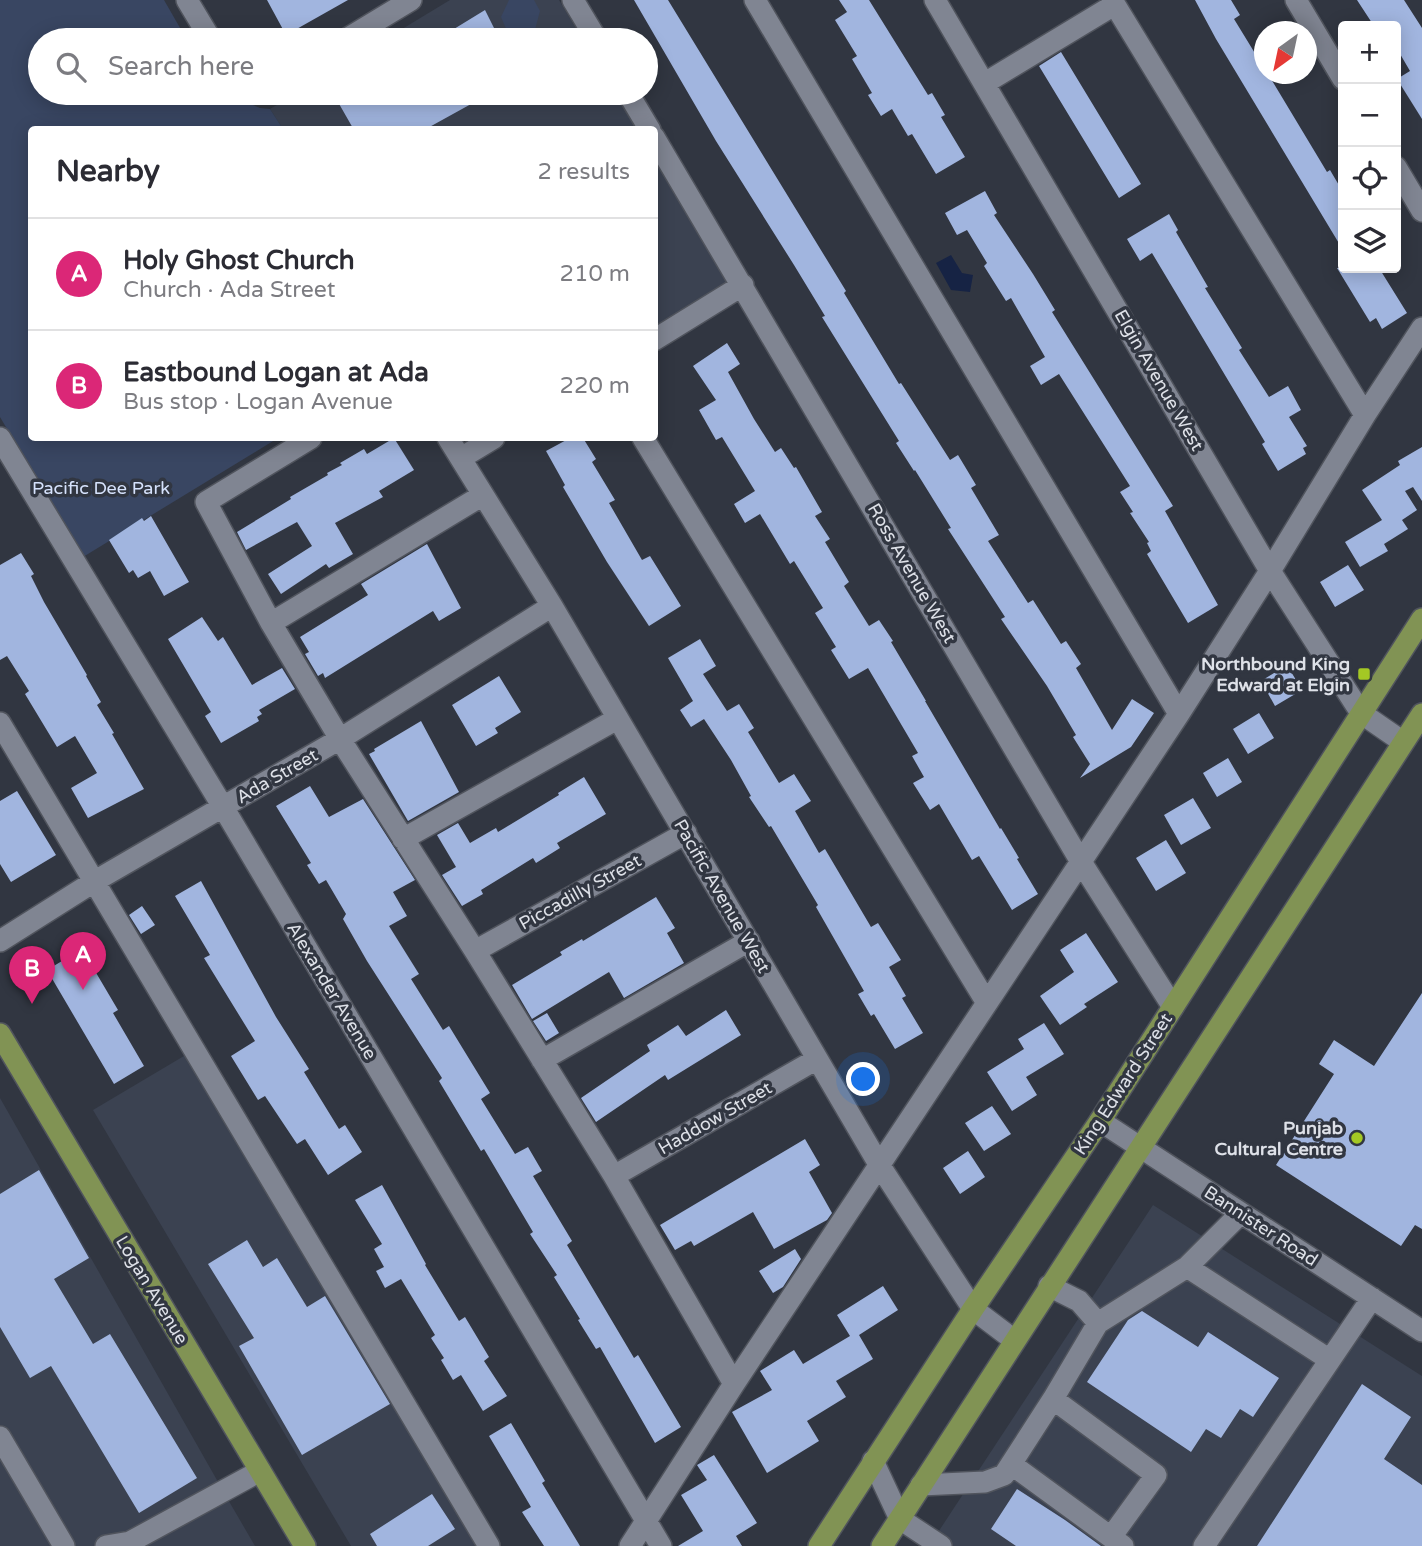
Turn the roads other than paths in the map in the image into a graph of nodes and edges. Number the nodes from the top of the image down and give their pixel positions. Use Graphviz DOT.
graph roads {
  1 [pos="187,0"];
  2 [pos="572,0"];
  3 [pos="755,0"];
  4 [pos="935,0"];
  5 [pos="1296,0"];
  6 [pos="1113,2"];
  7 [pos="399,3"];
  8 [pos="204,28"];
  9 [pos="363,28"];
  10 [pos="590,28"];
  11 [pos="1338,71"];
  12 [pos="985,83"];
  13 [pos="635,105"];
  14 [pos="648,126"];
  15 [pos="658,144"];
  16 [pos="1401,175"];
  17 [pos="1422,211"];
  18 [pos="743,285"];
  19 [pos="1422,328"];
  20 [pos="658,338"];
  21 [pos="1365,415"];
  22 [pos="0,438"];
  23 [pos="306,441"];
  24 [pos="450,441"];
  25 [pos="489,441"];
  26 [pos="645,441"];
  27 [pos="461,458"];
  28 [pos="483,495"];
  29 [pos="1270,571"];
  30 [pos="552,606"];
  31 [pos="1422,619"];
  32 [pos="271,623"];
  33 [pos="1361,713"];
  34 [pos="1422,713"];
  35 [pos="1179,714"];
  36 [pos="617,719"];
  37 [pos="0,723"];
  38 [pos="340,739"];
  39 [pos="1403,742"];
  40 [pos="223,807"];
  41 [pos="686,833"];
  42 [pos="403,839"];
  43 [pos="1082,862"];
  44 [pos="95,881"];
  45 [pos="0,941"];
  46 [pos="749,941"];
  47 [pos="475,951"];
  48 [pos="987,1003"];
  49 [pos="1174,1007"];
  50 [pos="0,1034"];
  51 [pos="817,1059"];
  52 [pos="542,1060"];
  53 [pos="1100,1121"];
  54 [pos="1139,1147"];
  55 [pos="880,1166"];
  56 [pos="614,1176"];
  57 [pos="1240,1214"];
  58 [pos="1187,1267"];
  59 [pos="1049,1286"];
  60 [pos="1372,1298"];
  61 [pos="972,1309"];
  62 [pos="1098,1323"];
  63 [pos="1422,1331"];
  64 [pos="1014,1340"];
  65 [pos="1330,1360"];
  66 [pos="734,1384"];
  67 [pos="1053,1399"];
  68 [pos="0,1437"];
  69 [pos="873,1461"];
  70 [pos="1011,1464"];
  71 [pos="260,1471"];
  72 [pos="922,1485"];
  73 [pos="900,1519"];
  74 [pos="646,1521"];
  75 [pos="1117,1541"];
  76 [pos="64,1546"];
  77 [pos="106,1546"];
  78 [pos="305,1546"];
  79 [pos="489,1546"];
  80 [pos="630,1546"];
  81 [pos="661,1546"];
  82 [pos="819,1546"];
  83 [pos="882,1546"];
  84 [pos="941,1546"];
  85 [pos="1204,1546"];
  1 -- 8 [label="street"];
  2 -- 10 [label="street"];
  3 -- 35 [label="street"];
  4 -- 12 [label="street, Elgin Avenue West"];
  5 -- 11 [label="street"];
  6 -- 12 [label="street"];
  6 -- 21 [label="street"];
  7 -- 9 [label="street"];
  12 -- 29 [label="street, Elgin Avenue West"];
  13 -- 14 [label="street"];
  15 -- 18 [label="street, Ross Avenue West"];
  16 -- 17 [label="street"];
  18 -- 20 [label="street"];
  18 -- 43 [label="street, Ross Avenue West"];
  19 -- 21 [label="street"];
  21 -- 29 [label="street"];
  22 -- 40 [label="street, Alexander Avenue"];
  23 -- 32 [label="street"];
  24 -- 27 [label="street, Pacific Avenue West"];
  25 -- 27 [label="street"];
  26 -- 48 [label="street"];
  27 -- 28 [label="street, Pacific Avenue West"];
  28 -- 30 [label="street, Pacific Avenue West"];
  28 -- 32 [label="street"];
  29 -- 33 [label="street, Elgin Avenue West"];
  29 -- 35 [label="street"];
  30 -- 36 [label="street, Pacific Avenue West"];
  30 -- 38 [label="street, Ada Street"];
  31 -- 33 [label="main road, King Edward Street"];
  32 -- 38 [label="street"];
  33 -- 39 [label="street, Elgin Avenue West"];
  33 -- 49 [label="main road, King Edward Street"];
  34 -- 39 [label="main road"];
  35 -- 43 [label="street"];
  36 -- 41 [label="street, Pacific Avenue West"];
  36 -- 42 [label="street"];
  37 -- 44 [label="street"];
  38 -- 40 [label="street, Ada Street"];
  38 -- 42 [label="street"];
  39 -- 54 [label="main road"];
  40 -- 44 [label="street, Ada Street"];
  40 -- 74 [label="street, Alexander Avenue"];
  41 -- 46 [label="street, Pacific Avenue West"];
  41 -- 47 [label="street, Piccadilly Street"];
  42 -- 47 [label="street"];
  43 -- 48 [label="street"];
  43 -- 49 [label="street, Ross Avenue West"];
  44 -- 45 [label="street, Ada Street"];
  44 -- 79 [label="street"];
  46 -- 51 [label="street, Pacific Avenue West"];
  46 -- 52 [label="street"];
  47 -- 52 [label="street"];
  48 -- 55 [label="street"];
  49 -- 53 [label="main road, King Edward Street"];
  50 -- 71 [label="main road, Logan Avenue"];
  51 -- 55 [label="street, Pacific Avenue West"];
  51 -- 56 [label="street, Haddow Street"];
  52 -- 56 [label="street"];
  53 -- 54 [label="street, Bannister Road"];
  53 -- 61 [label="main road, King Edward Street"];
  54 -- 57 [label="street, Bannister Road"];
  54 -- 59 [label="main road"];
  55 -- 61 [label="street, Pacific Avenue West"];
  55 -- 66 [label="street"];
  56 -- 66 [label="street"];
  57 -- 58 [label="street"];
  57 -- 60 [label="street, Bannister Road"];
  58 -- 62 [label="street"];
  58 -- 65 [label="street"];
  59 -- 62 [label="street"];
  59 -- 64 [label="main road"];
  60 -- 63 [label="street, Bannister Road"];
  60 -- 65 [label="street"];
  61 -- 64 [label="street, Pacific Avenue West"];
  61 -- 69 [label="main road, King Edward Street"];
  62 -- 67 [label="street"];
  64 -- 72 [label="main road"];
  65 -- 85 [label="street"];
  66 -- 74 [label="street"];
  67 -- 70 [label="street"];
  67 -- 75 [label="street"];
  68 -- 76 [label="street"];
  69 -- 73 [label="street"];
  69 -- 82 [label="main road, King Edward Street"];
  70 -- 72 [label="street"];
  70 -- 75 [label="street"];
  71 -- 77 [label="street"];
  71 -- 78 [label="main road, Logan Avenue"];
  72 -- 73 [label="main road"];
  73 -- 83 [label="main road"];
  73 -- 84 [label="street"];
  74 -- 80 [label="street"];
  74 -- 81 [label="street, Alexander Avenue"];
}
